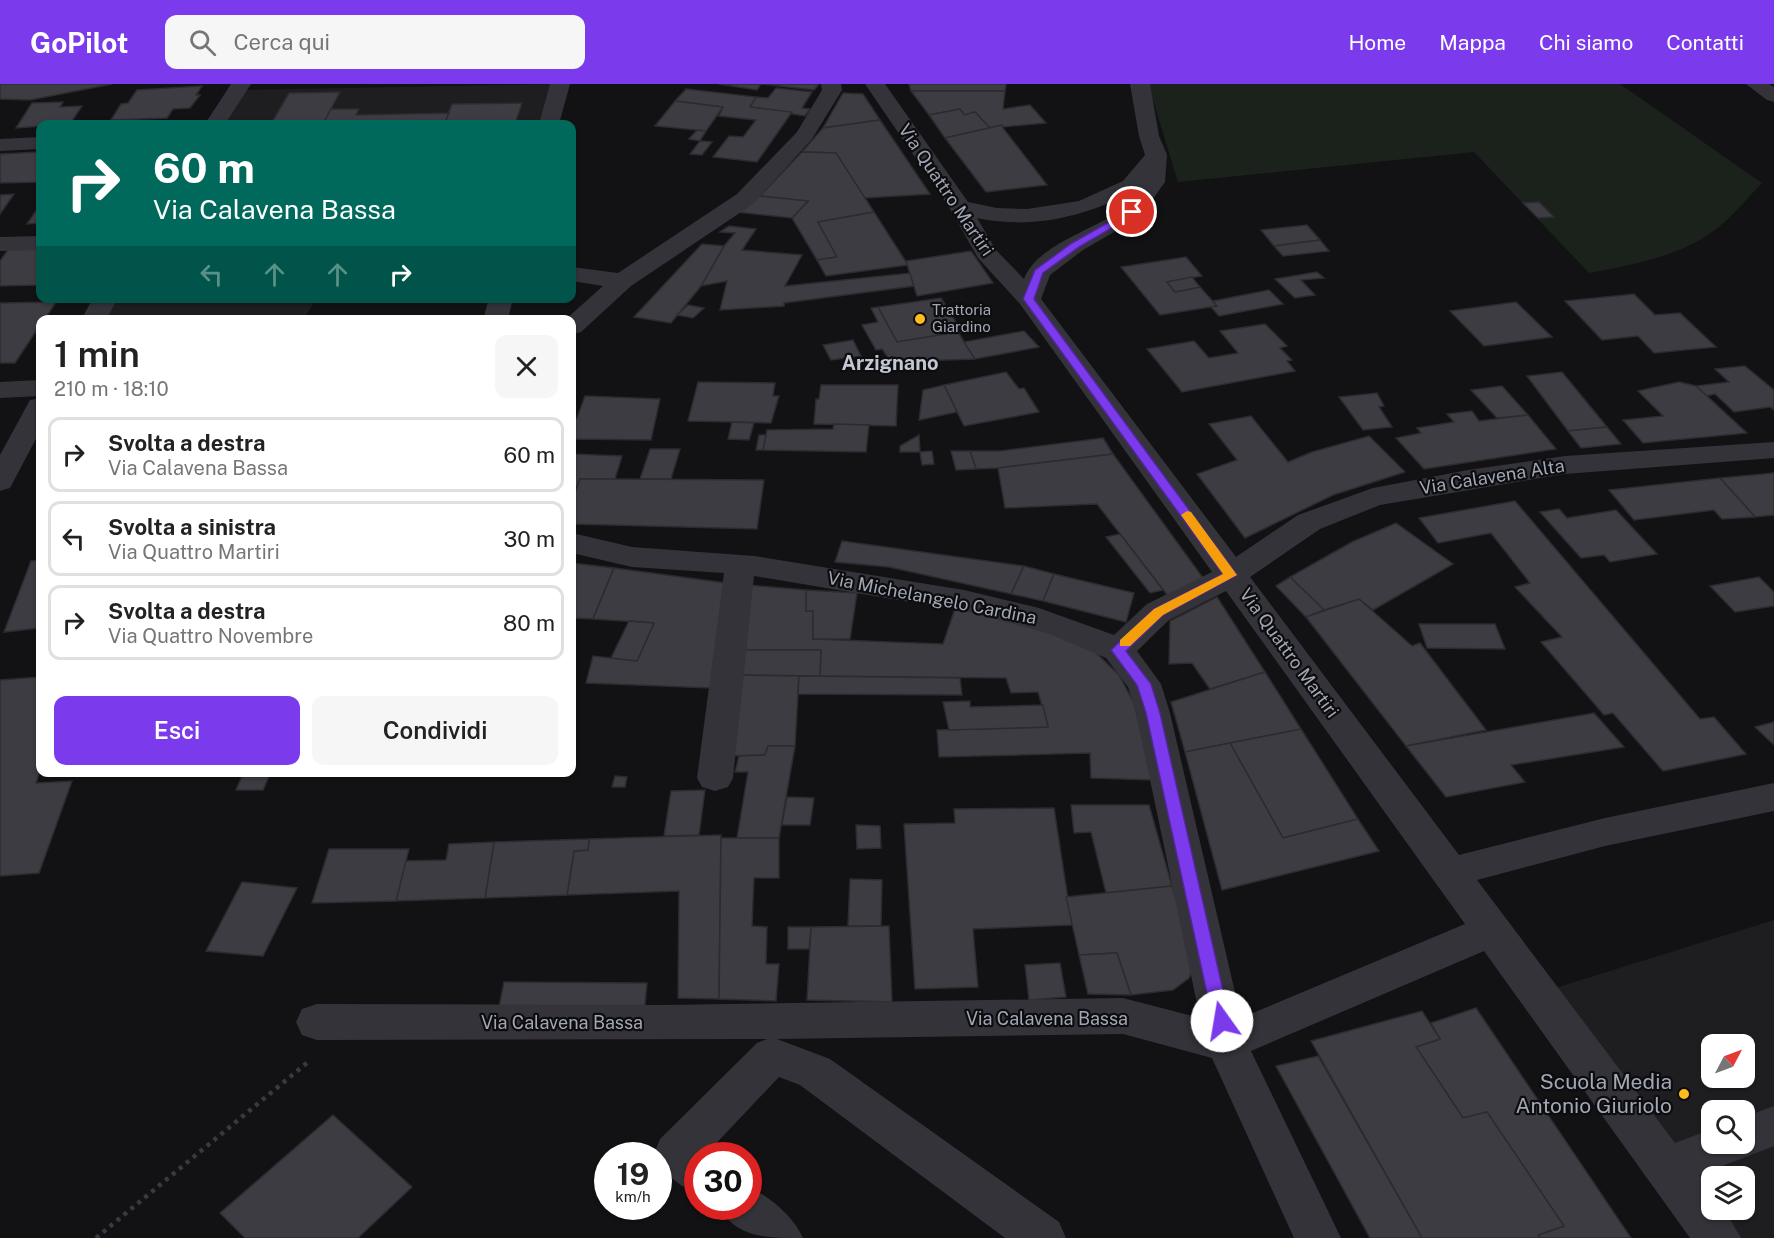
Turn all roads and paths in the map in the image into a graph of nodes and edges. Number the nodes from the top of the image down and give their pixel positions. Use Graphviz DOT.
graph roads {
  1 [pos="241,84"];
  2 [pos="560,84"];
  3 [pos="831,84"];
  4 [pos="875,84"];
  5 [pos="1140,84"];
  6 [pos="1756,84"];
  7 [pos="1774,96"];
  8 [pos="218,120"];
  9 [pos="550,120"];
  10 [pos="36,143"];
  11 [pos="0,145"];
  12 [pos="1156,155"];
  13 [pos="960,207"];
  14 [pos="36,243"];
  15 [pos="0,244"];
  16 [pos="576,275"];
  17 [pos="622,281"];
  18 [pos="1029,299"];
  19 [pos="576,323"];
  20 [pos="36,388"];
  21 [pos="0,390"];
  22 [pos="36,414"];
  23 [pos="1774,450"];
  24 [pos="0,482"];
  25 [pos="576,545"];
  26 [pos="740,565"];
  27 [pos="1231,575"];
  28 [pos="1118,650"];
  29 [pos="715,778"];
  30 [pos="1774,797"];
  31 [pos="1450,872"];
  32 [pos="1493,930"];
  33 [pos="317,1022"];
  34 [pos="355,1023"];
  35 [pos="1226,1043"];
  36 [pos="1774,1125"];
  37 [pos="1755,1133"];
  38 [pos="688,1142"];
  39 [pos="684,1146"];
  40 [pos="1701,1153"];
  41 [pos="684,1160"];
  42 [pos="1666,1167"];
  43 [pos="758,1220"];
  44 [pos="96,1238"];
  45 [pos="780,1238"];
  46 [pos="1043,1238"];
  47 [pos="1317,1238"];
  48 [pos="1718,1238"];
  1 -- 8 [label="street"];
  2 -- 9 [label="street"];
  3 -- 17 [label="street"];
  4 -- 13 [label="street, Via Quattro Martiri"];
  5 -- 12 [label="street"];
  6 -- 7 [label="street"];
  10 -- 11 [label="street"];
  12 -- 13 [label="street"];
  12 -- 18 [label="street"];
  13 -- 18 [label="street, Via Quattro Martiri"];
  14 -- 15 [label="street"];
  16 -- 17 [label="street"];
  17 -- 19 [label="street"];
  18 -- 27 [label="street, Via Quattro Martiri"];
  20 -- 21 [label="street"];
  22 -- 24 [label="street"];
  23 -- 27 [label="street, Via Calavena Alta"];
  25 -- 26 [label="street, Via Michelangelo Cardina"];
  26 -- 28 [label="street, Via Michelangelo Cardina"];
  26 -- 29 [label="street"];
  27 -- 28 [label="street"];
  27 -- 31 [label="street, Via Quattro Martiri"];
  28 -- 35 [label="street"];
  30 -- 31 [label="street"];
  31 -- 32 [label="street, Via Quattro Martiri"];
  32 -- 35 [label="street"];
  32 -- 42 [label="street, Via Quattro Martiri"];
  33 -- 34 [label="street, Via Calavena Bassa"];
  34 -- 35 [label="street, Via Calavena Bassa"];
  34 -- 44 [label="path"];
  35 -- 47 [label="street"];
  36 -- 37 [label="street"];
  38 -- 46 [label="street"];
  39 -- 41 [label="street"];
  40 -- 42 [label="street"];
  42 -- 48 [label="street, Via Quattro Martiri"];
  43 -- 45 [label="street"];
}
